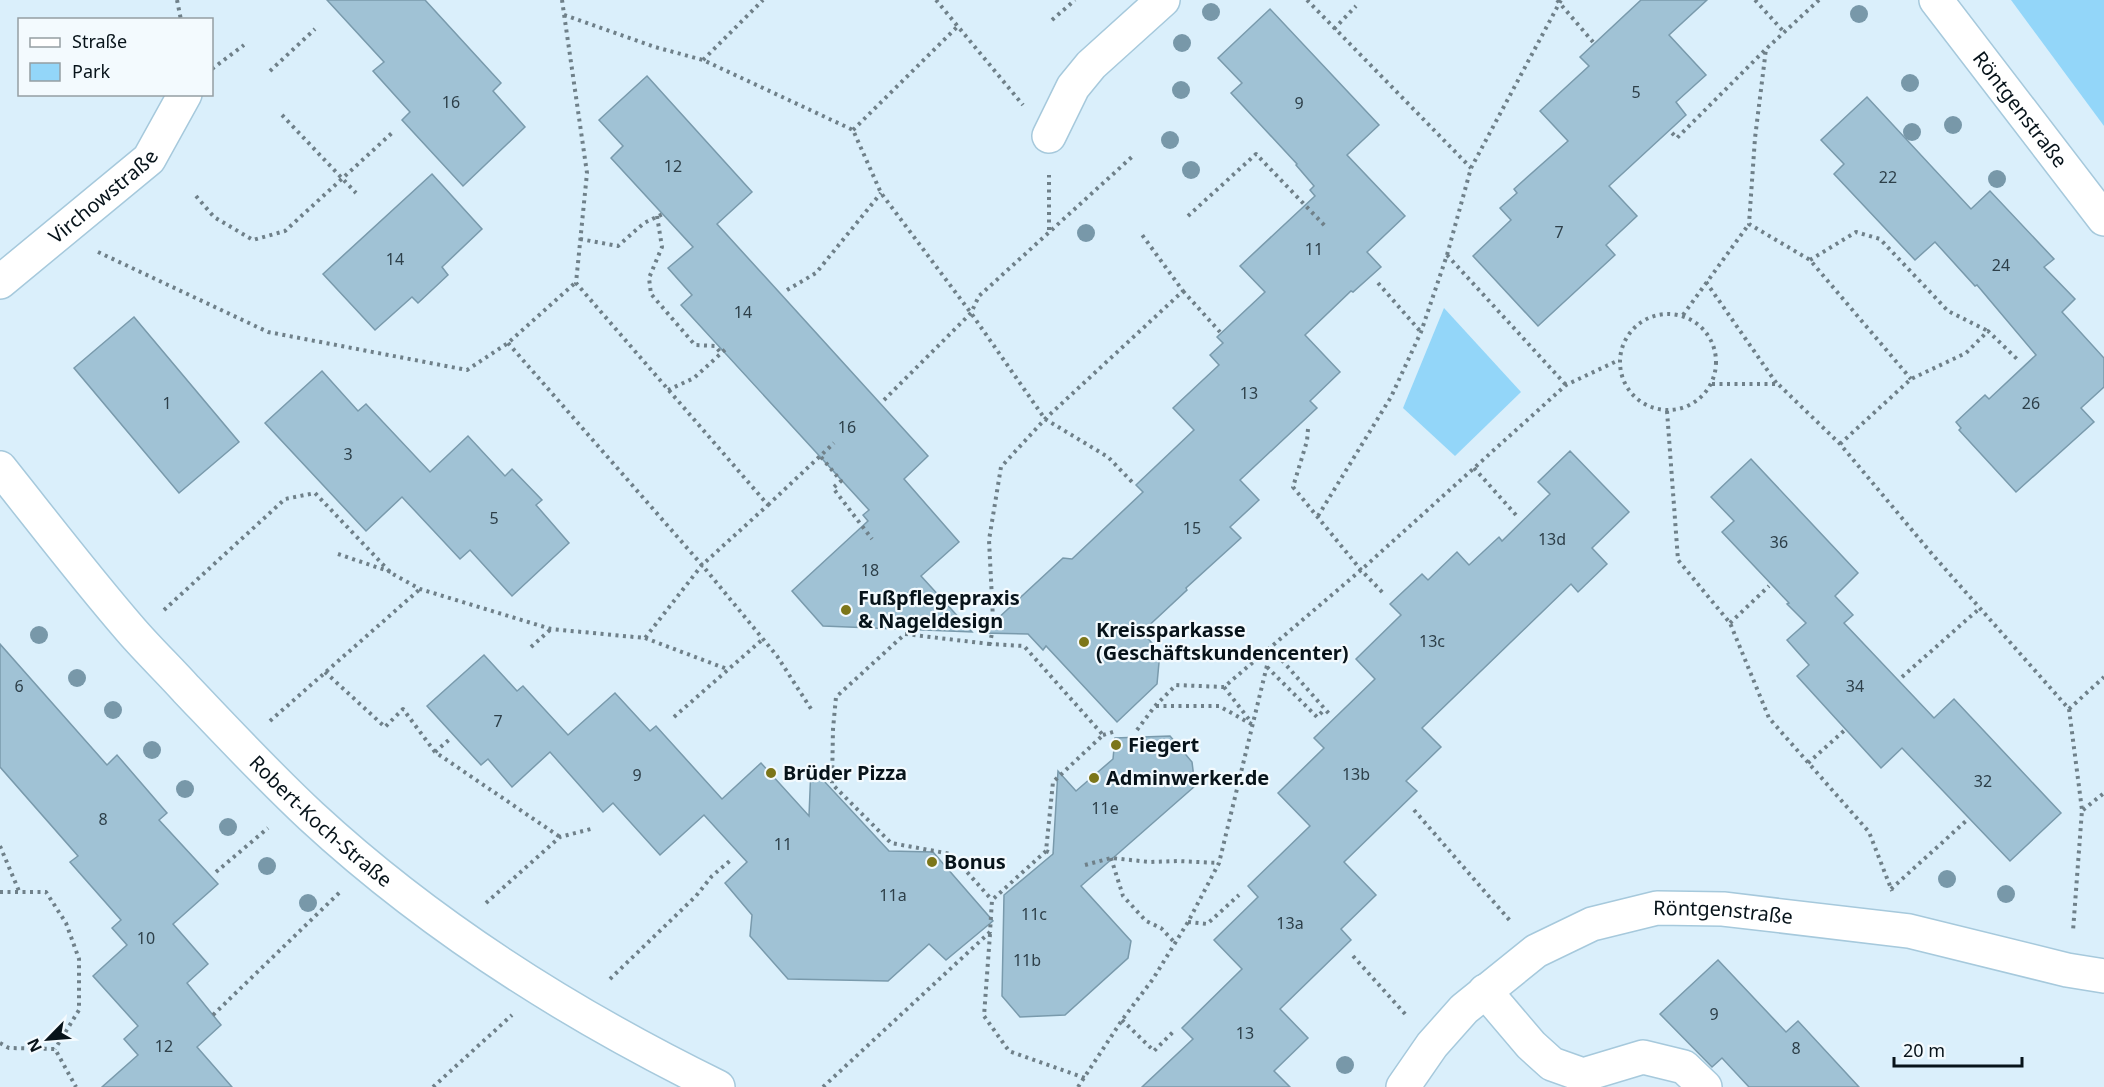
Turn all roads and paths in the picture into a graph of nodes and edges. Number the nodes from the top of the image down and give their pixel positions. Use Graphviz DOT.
graph roads {
  1 [pos="177,0"];
  2 [pos="562,0"];
  3 [pos="763,0"];
  4 [pos="936,0"];
  5 [pos="1075,0"];
  6 [pos="1162,0"];
  7 [pos="1307,0"];
  8 [pos="1755,0"];
  9 [pos="1820,0"];
  10 [pos="1936,0"];
  11 [pos="1559,1"];
  12 [pos="1356,6"];
  13 [pos="564,15"];
  14 [pos="181,18"];
  15 [pos="1052,21"];
  16 [pos="958,26"];
  17 [pos="1334,28"];
  18 [pos="315,29"];
  19 [pos="1784,32"];
  20 [pos="1593,42"];
  21 [pos="243,45"];
  22 [pos="1766,49"];
  23 [pos="703,60"];
  24 [pos="213,68"];
  25 [pos="270,71"];
  26 [pos="184,96"];
  27 [pos="282,115"];
  28 [pos="853,130"];
  29 [pos="393,132"];
  30 [pos="1672,133"];
  31 [pos="1049,136"];
  32 [pos="1134,155"];
  33 [pos="1471,168"];
  34 [pos="343,178"];
  35 [pos="356,193"];
  36 [pos="881,193"];
  37 [pos="196,196"];
  38 [pos="665,213"];
  39 [pos="657,216"];
  40 [pos="1188,216"];
  41 [pos="2104,219"];
  42 [pos="1749,224"];
  43 [pos="67,227"];
  44 [pos="1326,227"];
  45 [pos="1049,231"];
  46 [pos="1140,232"];
  47 [pos="580,239"];
  48 [pos="1446,255"];
  49 [pos="1810,260"];
  50 [pos="0,282"];
  51 [pos="1706,282"];
  52 [pos="576,283"];
  53 [pos="1378,283"];
  54 [pos="787,290"];
  55 [pos="1183,291"];
  56 [pos="971,313"];
  57 [pos="1683,315"];
  58 [pos="1988,331"];
  59 [pos="1220,332"];
  60 [pos="1421,332"];
  61 [pos="508,343"];
  62 [pos="728,347"];
  63 [pos="721,353"];
  64 [pos="1619,360"];
  65 [pos="2018,360"];
  66 [pos="1911,379"];
  67 [pos="1712,384"];
  68 [pos="1778,384"];
  69 [pos="1566,385"];
  70 [pos="668,390"];
  71 [pos="884,400"];
  72 [pos="1667,411"];
  73 [pos="1045,419"];
  74 [pos="1308,429"];
  75 [pos="834,444"];
  76 [pos="1840,444"];
  77 [pos="821,457"];
  78 [pos="0,468"];
  79 [pos="1474,468"];
  80 [pos="1132,483"];
  81 [pos="768,505"];
  82 [pos="1516,515"];
  83 [pos="1318,516"];
  84 [pos="872,539"];
  85 [pos="338,554"];
  86 [pos="702,565"];
  87 [pos="1361,570"];
  88 [pos="392,573"];
  89 [pos="1769,586"];
  90 [pos="420,589"];
  91 [pos="1384,594"];
  92 [pos="1980,608"];
  93 [pos="161,613"];
  94 [pos="993,619"];
  95 [pos="1730,623"];
  96 [pos="551,629"];
  97 [pos="992,633"];
  98 [pos="645,638"];
  99 [pos="763,639"];
  100 [pos="990,644"];
  101 [pos="531,647"];
  102 [pos="1271,648"];
  103 [pos="1267,667"];
  104 [pos="727,669"];
  105 [pos="325,672"];
  106 [pos="1902,677"];
  107 [pos="2104,677"];
  108 [pos="1224,687"];
  109 [pos="1155,706"];
  110 [pos="1325,709"];
  111 [pos="2069,709"];
  112 [pos="813,712"];
  113 [pos="1331,716"];
  114 [pos="674,717"];
  115 [pos="828,724"];
  116 [pos="1253,724"];
  117 [pos="833,729"];
  118 [pos="1846,729"];
  119 [pos="1137,730"];
  120 [pos="1116,731"];
  121 [pos="1103,735"];
  122 [pos="451,738"];
  123 [pos="240,747"];
  124 [pos="435,752"];
  125 [pos="1808,763"];
  126 [pos="2104,793"];
  127 [pos="1414,810"];
  128 [pos="2082,810"];
  129 [pos="1966,821"];
  130 [pos="270,826"];
  131 [pos="591,829"];
  132 [pos="560,837"];
  133 [pos="0,846"];
  134 [pos="1046,851"];
  135 [pos="1053,854"];
  136 [pos="1111,858"];
  137 [pos="732,859"];
  138 [pos="1219,863"];
  139 [pos="1084,865"];
  140 [pos="216,872"];
  141 [pos="1891,889"];
  142 [pos="342,890"];
  143 [pos="19,891"];
  144 [pos="0,892"];
  145 [pos="1239,895"];
  146 [pos="992,900"];
  147 [pos="486,903"];
  148 [pos="1188,922"];
  149 [pos="1909,931"];
  150 [pos="990,932"];
  151 [pos="1175,943"];
  152 [pos="1536,951"];
  153 [pos="1353,956"];
  154 [pos="2067,970"];
  155 [pos="2104,976"];
  156 [pos="610,979"];
  157 [pos="1485,991"];
  158 [pos="213,1015"];
  159 [pos="1122,1020"];
  160 [pos="497,1028"];
  161 [pos="1173,1032"];
  162 [pos="0,1043"];
  163 [pos="1432,1045"];
  164 [pos="55,1049"];
  165 [pos="1085,1078"];
  166 [pos="76,1087"];
  167 [pos="433,1087"];
  168 [pos="718,1087"];
  169 [pos="823,1087"];
  170 [pos="1078,1087"];
  171 [pos="1403,1087"];
  172 [pos="1705,1087"];
  1 -- 14 [label="path"];
  2 -- 13 [label="path"];
  3 -- 23 [label="path"];
  4 -- 16 [label="path"];
  5 -- 15 [label="path"];
  6 -- 31 [label="street"];
  7 -- 17 [label="path"];
  8 -- 19 [label="path"];
  9 -- 19 [label="path"];
  10 -- 41 [label="street, Röntgenstraße"];
  11 -- 20 [label="path"];
  11 -- 33 [label="path"];
  12 -- 17 [label="path"];
  13 -- 23 [label="path"];
  13 -- 47 [label="path"];
  16 -- 28 [label="path"];
  16 -- 31 [label="path"];
  17 -- 33 [label="path"];
  18 -- 25 [label="path"];
  19 -- 22 [label="path"];
  21 -- 24 [label="path"];
  22 -- 30 [label="path"];
  22 -- 42 [label="path"];
  23 -- 28 [label="path"];
  26 -- 43 [label="street, Virchowstraße"];
  27 -- 34 [label="path"];
  28 -- 36 [label="path"];
  29 -- 34 [label="path"];
  31 -- 45 [label="path"];
  32 -- 45 [label="path"];
  33 -- 48 [label="path"];
  34 -- 35 [label="path"];
  34 -- 37 [label="path"];
  36 -- 54 [label="path"];
  36 -- 56 [label="path"];
  38 -- 39 [label="path"];
  39 -- 47 [label="path"];
  39 -- 63 [label="path"];
  40 -- 44 [label="path"];
  42 -- 49 [label="path"];
  42 -- 51 [label="path"];
  43 -- 50 [label="street, Virchowstraße"];
  43 -- 61 [label="path"];
  45 -- 56 [label="path"];
  46 -- 55 [label="path"];
  47 -- 52 [label="path"];
  48 -- 60 [label="path"];
  48 -- 69 [label="path"];
  49 -- 58 [label="path"];
  49 -- 66 [label="path"];
  51 -- 57 [label="path"];
  51 -- 68 [label="path"];
  52 -- 61 [label="path"];
  52 -- 70 [label="path"];
  53 -- 60 [label="path"];
  55 -- 59 [label="path"];
  55 -- 73 [label="path"];
  56 -- 71 [label="path"];
  56 -- 73 [label="path"];
  57 -- 64 [label="path"];
  57 -- 67 [label="path"];
  58 -- 65 [label="path"];
  58 -- 66 [label="path"];
  60 -- 83 [label="path"];
  61 -- 86 [label="path"];
  62 -- 63 [label="path"];
  63 -- 70 [label="path"];
  64 -- 69 [label="path"];
  64 -- 72 [label="path"];
  66 -- 76 [label="path"];
  67 -- 68 [label="path"];
  67 -- 72 [label="path"];
  68 -- 76 [label="path"];
  69 -- 79 [label="path"];
  70 -- 81 [label="path"];
  72 -- 95 [label="path"];
  73 -- 80 [label="path"];
  73 -- 94 [label="path"];
  74 -- 83 [label="path"];
  75 -- 77 [label="path"];
  76 -- 92 [label="path"];
  77 -- 81 [label="path"];
  77 -- 84 [label="path"];
  78 -- 123 [label="street, Robert-Koch-Straße"];
  79 -- 82 [label="path"];
  79 -- 87 [label="path"];
  81 -- 86 [label="path"];
  83 -- 87 [label="path"];
  85 -- 88 [label="path"];
  86 -- 98 [label="path"];
  86 -- 99 [label="path"];
  87 -- 91 [label="path"];
  87 -- 102 [label="path"];
  88 -- 90 [label="path"];
  88 -- 93 [label="path"];
  89 -- 95 [label="path"];
  90 -- 96 [label="path"];
  90 -- 105 [label="path"];
  92 -- 106 [label="path"];
  92 -- 111 [label="path"];
  95 -- 125 [label="path"];
  96 -- 98 [label="path"];
  96 -- 101 [label="path"];
  97 -- 100 [label="path"];
  98 -- 104 [label="path"];
  99 -- 104 [label="path"];
  99 -- 112 [label="path"];
  100 -- 117 [label="path"];
  100 -- 121 [label="path"];
  102 -- 103 [label="path"];
  102 -- 108 [label="path"];
  102 -- 110 [label="path"];
  103 -- 110 [label="path"];
  103 -- 116 [label="path"];
  104 -- 114 [label="path"];
  105 -- 123 [label="path"];
  105 -- 124 [label="path"];
  107 -- 111 [label="path"];
  108 -- 109 [label="path"];
  108 -- 116 [label="path"];
  109 -- 116 [label="path"];
  109 -- 119 [label="path"];
  110 -- 113 [label="path"];
  111 -- 128 [label="path"];
  115 -- 117 [label="path"];
  116 -- 138 [label="path"];
  117 -- 146 [label="path"];
  118 -- 125 [label="path"];
  120 -- 121 [label="path"];
  121 -- 134 [label="path"];
  122 -- 124 [label="path"];
  123 -- 168 [label="street, Robert-Koch-Straße"];
  124 -- 132 [label="path"];
  125 -- 141 [label="path"];
  126 -- 128 [label="path"];
  127 -- 152 [label="path"];
  128 -- 154 [label="path"];
  129 -- 141 [label="path"];
  130 -- 140 [label="path"];
  131 -- 132 [label="path"];
  132 -- 147 [label="path"];
  133 -- 143 [label="path"];
  134 -- 135 [label="path"];
  134 -- 146 [label="path"];
  136 -- 138 [label="path"];
  136 -- 139 [label="path"];
  136 -- 151 [label="path"];
  137 -- 156 [label="path"];
  138 -- 148 [label="path"];
  141 -- 149 [label="path"];
  142 -- 158 [label="path"];
  143 -- 144 [label="path"];
  143 -- 164 [label="path"];
  145 -- 148 [label="path"];
  146 -- 150 [label="path"];
  148 -- 151 [label="path"];
  149 -- 152 [label="street, Röntgenstraße"];
  149 -- 154 [label="street, Röntgenstraße"];
  150 -- 165 [label="path"];
  150 -- 169 [label="path"];
  151 -- 159 [label="path"];
  152 -- 157 [label="street, Röntgenstraße"];
  153 -- 163 [label="path"];
  154 -- 155 [label="street, Röntgenstraße"];
  157 -- 163 [label="street, Röntgenstraße"];
  157 -- 172 [label="street"];
  159 -- 161 [label="path"];
  159 -- 165 [label="path"];
  160 -- 167 [label="path"];
  162 -- 164 [label="path"];
  163 -- 171 [label="street, Röntgenstraße"];
  164 -- 166 [label="path"];
  165 -- 170 [label="path"];
}
